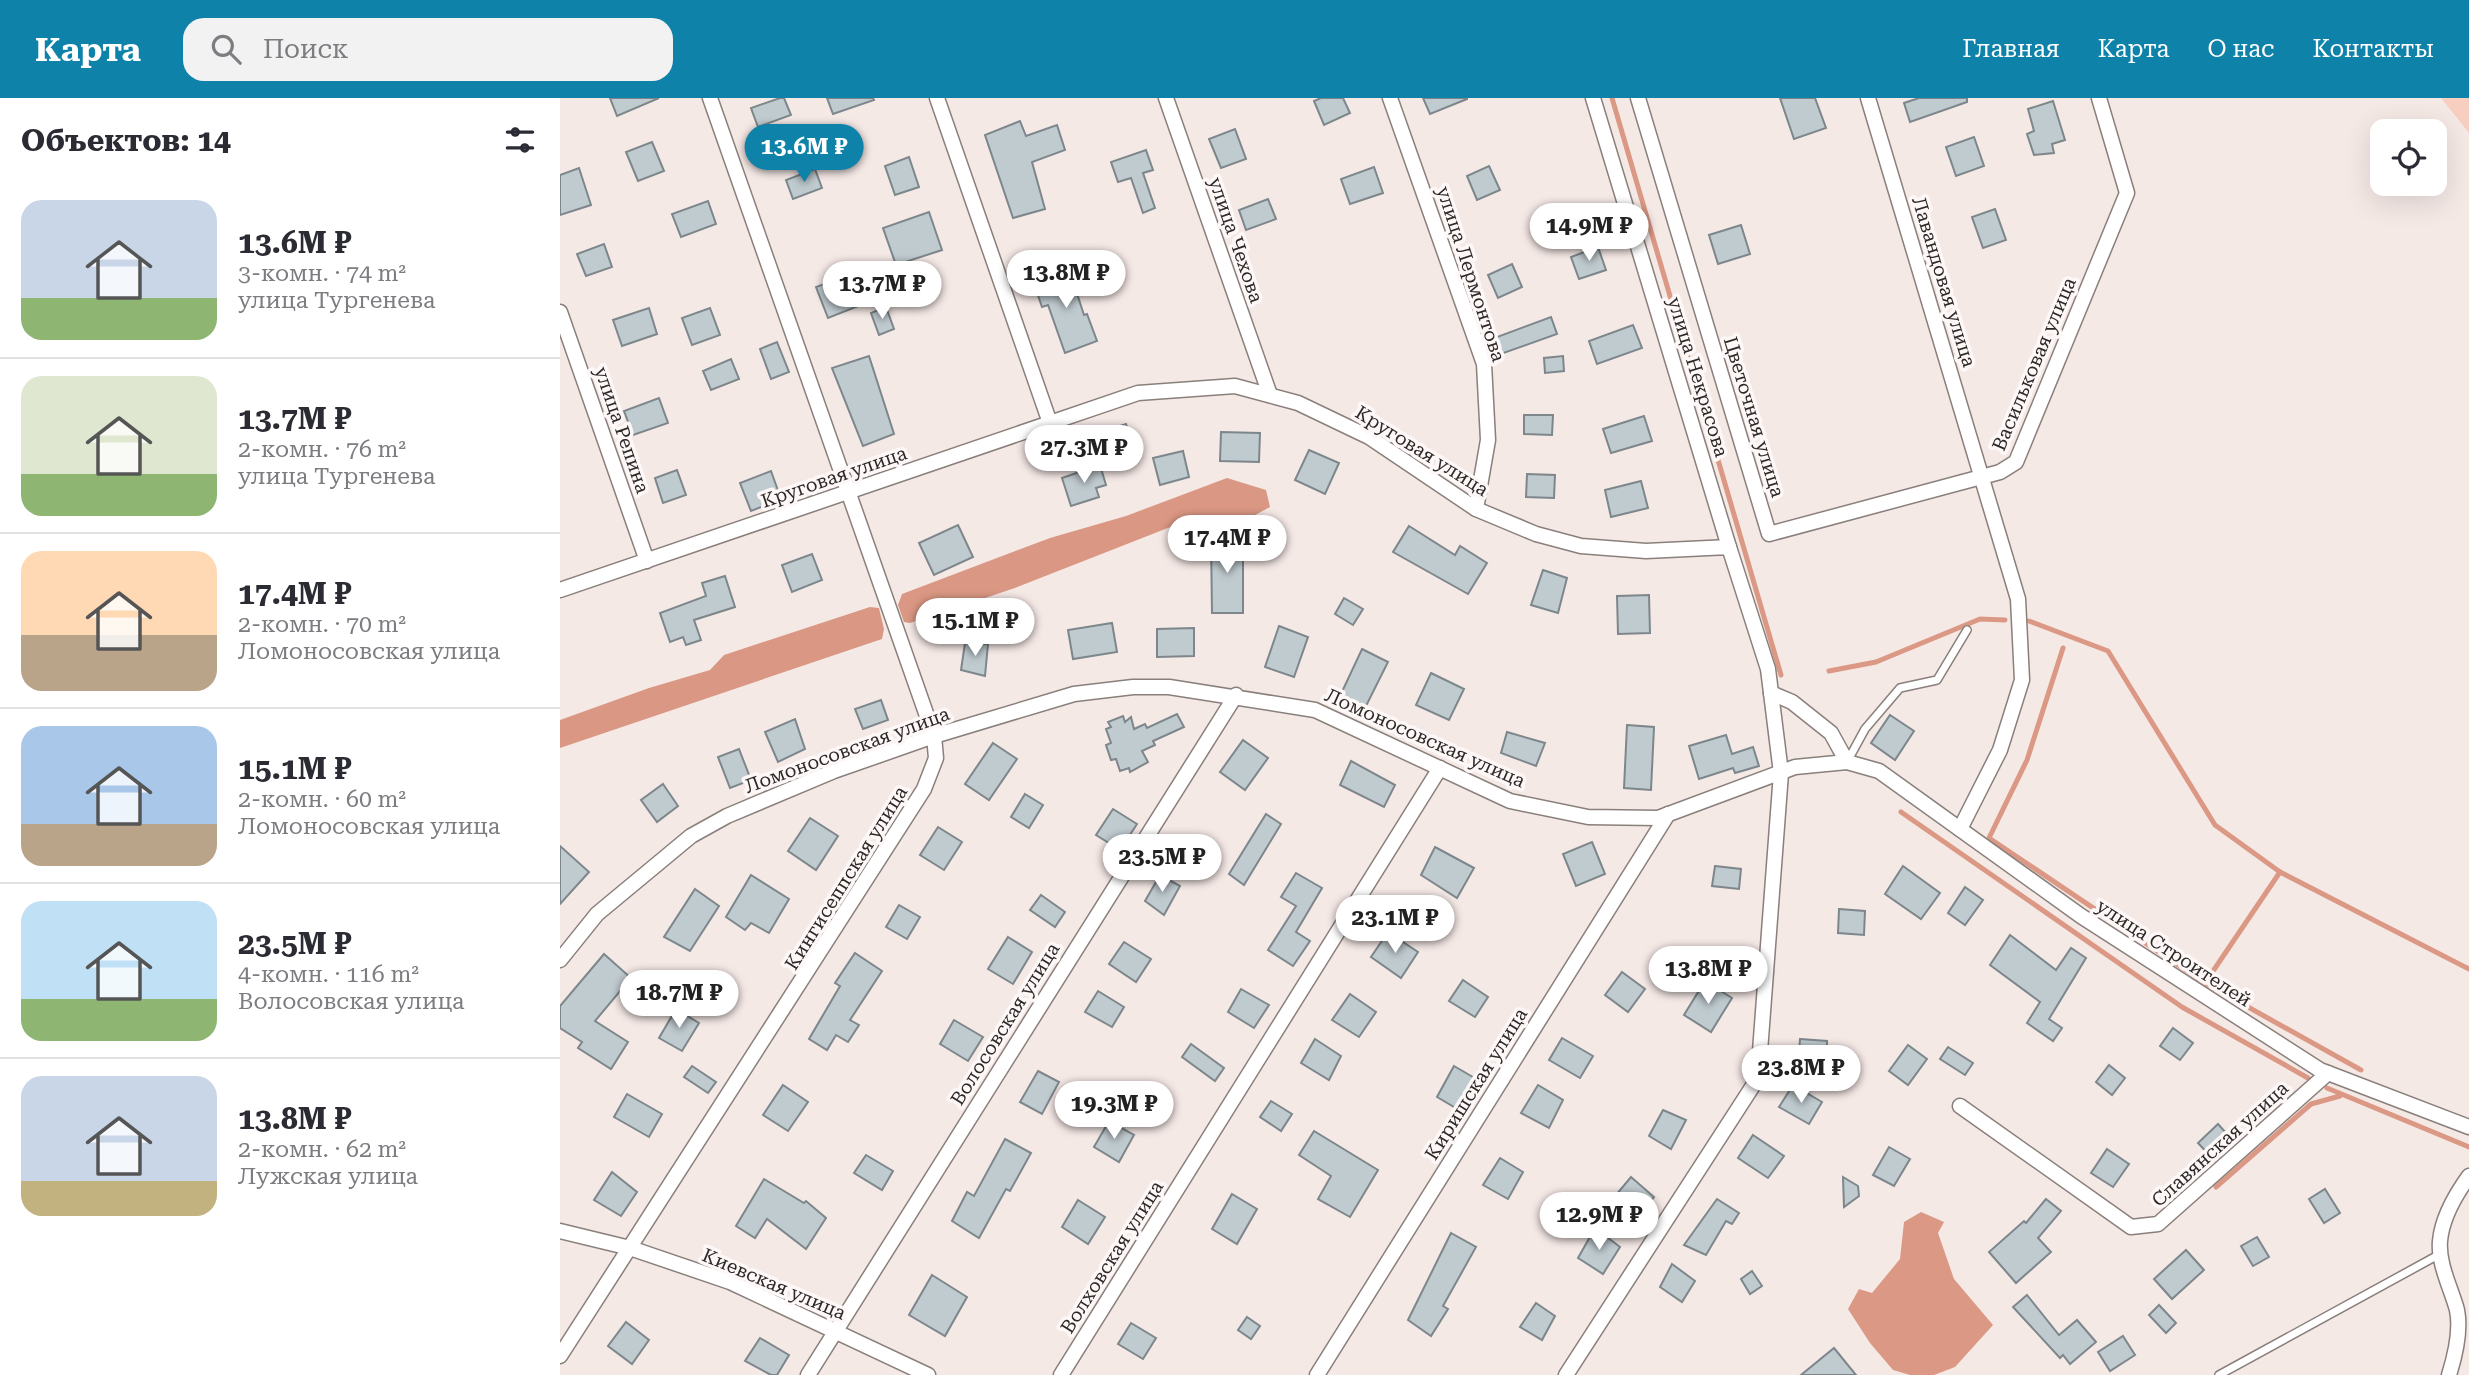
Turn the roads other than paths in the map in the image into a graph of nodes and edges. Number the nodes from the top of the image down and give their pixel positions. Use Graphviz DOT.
graph roads {
  1 [pos="710,98"];
  2 [pos="937,98"];
  3 [pos="1166,98"];
  4 [pos="1390,98"];
  5 [pos="1593,98"];
  6 [pos="1638,98"];
  7 [pos="1868,98"];
  8 [pos="2099,98"];
  9 [pos="560,312"];
  10 [pos="1270,395"];
  11 [pos="1050,423"];
  12 [pos="1983,477"];
  13 [pos="850,491"];
  14 [pos="1476,509"];
  15 [pos="1729,547"];
  16 [pos="647,561"];
  17 [pos="560,590"];
  18 [pos="1967,630"];
  19 [pos="1771,693"];
  20 [pos="1236,695"];
  21 [pos="934,736"];
  22 [pos="1847,762"];
  23 [pos="1440,768"];
  24 [pos="1879,771"];
  25 [pos="1781,772"];
  26 [pos="1668,814"];
  27 [pos="1960,829"];
  28 [pos="560,959"];
  29 [pos="2328,1073"];
  30 [pos="1960,1106"];
  31 [pos="2469,1127"];
  32 [pos="2469,1176"];
  33 [pos="560,1231"];
  34 [pos="630,1248"];
  35 [pos="2442,1253"];
  36 [pos="835,1331"];
  37 [pos="560,1356"];
  38 [pos="808,1375"];
  39 [pos="928,1375"];
  40 [pos="1061,1375"];
  41 [pos="1317,1375"];
  42 [pos="1566,1375"];
  43 [pos="2219,1375"];
  44 [pos="2449,1375"];
  1 -- 13 [label="street, Кингисеппская улица"];
  2 -- 11 [label="street"];
  3 -- 10 [label="street, улица Чехова"];
  4 -- 14 [label="street, улица Лермонтова"];
  5 -- 15 [label="street, улица Некрасова"];
  6 -- 12 [label="street, Цветочная улица"];
  7 -- 12 [label="street, Лавандовая улица"];
  8 -- 12 [label="street, Васильковая улица"];
  9 -- 16 [label="street, улица Репина"];
  10 -- 11 [label="street, Круговая улица"];
  10 -- 14 [label="street, Круговая улица"];
  11 -- 13 [label="street, Круговая улица"];
  12 -- 27 [label="street"];
  13 -- 16 [label="street, Круговая улица"];
  13 -- 21 [label="street, Кингисеппская улица"];
  14 -- 15 [label="street, Круговая улица"];
  15 -- 19 [label="street"];
  16 -- 17 [label="street, Круговая улица"];
  18 -- 22 [label="lane"];
  19 -- 22 [label="street"];
  19 -- 25 [label="street"];
  20 -- 21 [label="street, Ломоносовская улица"];
  20 -- 23 [label="street, Ломоносовская улица"];
  20 -- 36 [label="street, Волосовская улица"];
  21 -- 28 [label="street, Ломоносовская улица"];
  21 -- 34 [label="street, Кингисеппская улица"];
  22 -- 24 [label="street, Ломоносовская улица"];
  22 -- 25 [label="street, Ломоносовская улица"];
  23 -- 26 [label="street, Ломоносовская улица"];
  23 -- 40 [label="street, Волховская улица"];
  24 -- 27 [label="street, улица Строителей"];
  25 -- 26 [label="street, Ломоносовская улица"];
  25 -- 42 [label="street"];
  26 -- 41 [label="street, Киришская улица"];
  27 -- 29 [label="street, улица Строителей"];
  29 -- 30 [label="street, Славянская улица"];
  29 -- 31 [label="street, улица Строителей"];
  32 -- 35 [label="street"];
  33 -- 34 [label="street, Киевская улица"];
  34 -- 36 [label="street, Киевская улица"];
  34 -- 37 [label="street, Кингисеппская улица"];
  35 -- 43 [label="lane"];
  35 -- 44 [label="street"];
  36 -- 38 [label="street, Волосовская улица"];
  36 -- 39 [label="street, Киевская улица"];
}
